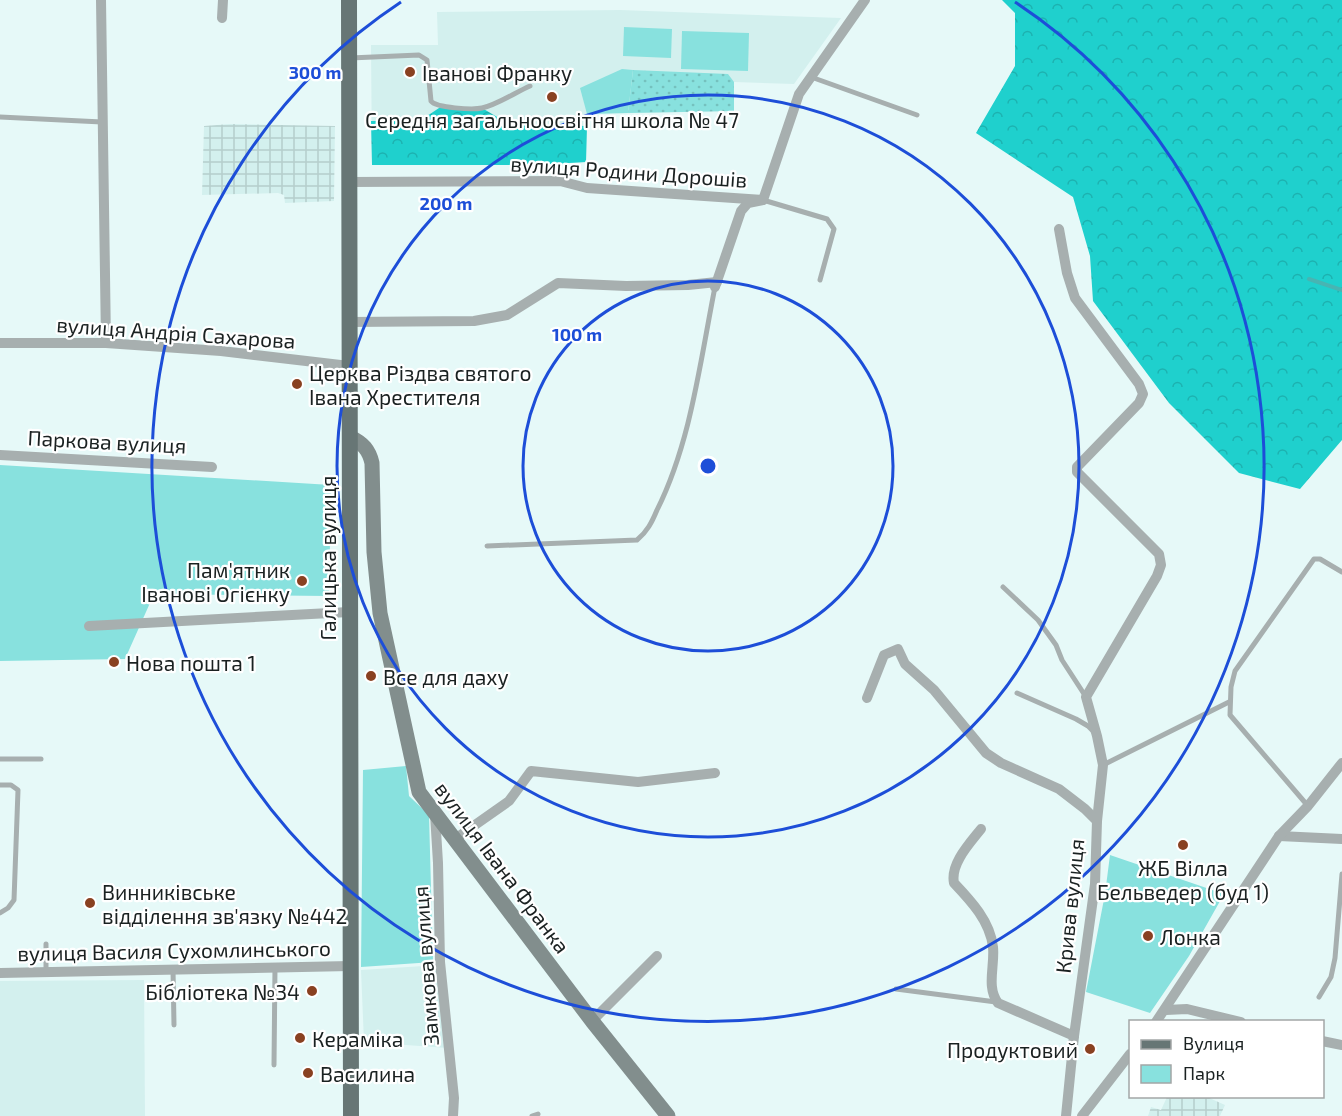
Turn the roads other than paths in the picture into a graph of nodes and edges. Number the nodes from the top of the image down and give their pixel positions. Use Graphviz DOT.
graph roads {
  1 [pos="101,0"];
  2 [pos="223,0"];
  3 [pos="349,0"];
  4 [pos="865,0"];
  5 [pos="222,18"];
  6 [pos="349,58"];
  7 [pos="810,77"];
  8 [pos="530,86"];
  9 [pos="917,115"];
  10 [pos="0,117"];
  11 [pos="102,122"];
  12 [pos="349,182"];
  13 [pos="763,200"];
  14 [pos="1059,229"];
  15 [pos="820,280"];
  16 [pos="716,285"];
  17 [pos="350,322"];
  18 [pos="0,343"];
  19 [pos="106,343"];
  20 [pos="349,366"];
  21 [pos="350,438"];
  22 [pos="0,455"];
  23 [pos="212,467"];
  24 [pos="487,546"];
  25 [pos="1342,572"];
  26 [pos="1003,587"];
  27 [pos="349,612"];
  28 [pos="89,626"];
  29 [pos="1017,693"];
  30 [pos="1086,697"];
  31 [pos="867,699"];
  32 [pos="1229,702"];
  33 [pos="1097,736"];
  34 [pos="0,759"];
  35 [pos="41,759"];
  36 [pos="1342,763"];
  37 [pos="1103,765"];
  38 [pos="715,773"];
  39 [pos="0,785"];
  40 [pos="1308,806"];
  41 [pos="435,813"];
  42 [pos="1097,821"];
  43 [pos="981,830"];
  44 [pos="1279,836"];
  45 [pos="455,839"];
  46 [pos="1342,839"];
  47 [pos="1342,874"];
  48 [pos="0,913"];
  49 [pos="46,944"];
  50 [pos="657,956"];
  51 [pos="350,966"];
  52 [pos="275,967"];
  53 [pos="173,969"];
  54 [pos="46,972"];
  55 [pos="0,973"];
  56 [pos="896,989"];
  57 [pos="1319,997"];
  58 [pos="998,1003"];
  59 [pos="1166,1010"];
  60 [pos="1158,1020"];
  61 [pos="1233,1020"];
  62 [pos="592,1022"];
  63 [pos="174,1025"];
  64 [pos="1074,1036"];
  65 [pos="1324,1041"];
  66 [pos="1342,1045"];
  67 [pos="1129,1057"];
  68 [pos="273,1065"];
  69 [pos="351,1116"];
  70 [pos="453,1116"];
  71 [pos="668,1116"];
  72 [pos="1066,1116"];
  73 [pos="1082,1116"];
  1 -- 11 [label="street"];
  2 -- 5 [label="street"];
  3 -- 6 [label="main road, Галицька вулиця"];
  4 -- 7 [label="street"];
  6 -- 8 [label="lane"];
  6 -- 12 [label="main road, Галицька вулиця"];
  7 -- 9 [label="lane"];
  7 -- 13 [label="street"];
  10 -- 11 [label="lane"];
  11 -- 19 [label="street"];
  12 -- 13 [label="street, вулиця Родини Дорошів"];
  12 -- 17 [label="main road, Галицька вулиця"];
  13 -- 15 [label="lane"];
  13 -- 16 [label="street"];
  14 -- 30 [label="street"];
  16 -- 17 [label="street"];
  16 -- 24 [label="lane"];
  17 -- 20 [label="main road, Галицька вулиця"];
  18 -- 19 [label="street, вулиця Андрія Сахарова"];
  19 -- 20 [label="street, вулиця Андрія Сахарова"];
  20 -- 21 [label="main road, Галицька вулиця"];
  21 -- 27 [label="main road, Галицька вулиця"];
  21 -- 41 [label="street, вулиця Івана Франка"];
  22 -- 23 [label="street, Паркова вулиця"];
  25 -- 32 [label="lane"];
  26 -- 30 [label="lane"];
  27 -- 28 [label="street"];
  27 -- 51 [label="main road, Галицька вулиця"];
  29 -- 33 [label="lane"];
  30 -- 33 [label="street"];
  31 -- 42 [label="street, Крива вулиця"];
  32 -- 37 [label="lane"];
  32 -- 40 [label="lane"];
  33 -- 37 [label="street"];
  34 -- 35 [label="lane"];
  36 -- 40 [label="street"];
  37 -- 42 [label="street"];
  38 -- 45 [label="street"];
  39 -- 48 [label="lane"];
  40 -- 44 [label="street"];
  41 -- 45 [label="street, вулиця Івана Франка"];
  41 -- 70 [label="street, Замкова вулиця"];
  42 -- 64 [label="street, Крива вулиця"];
  43 -- 58 [label="street"];
  44 -- 46 [label="street"];
  44 -- 59 [label="street"];
  45 -- 62 [label="street, вулиця Івана Франка"];
  47 -- 57 [label="lane"];
  49 -- 54 [label="lane"];
  50 -- 62 [label="street"];
  51 -- 52 [label="street, вулиця Василя Сухомлинського"];
  51 -- 69 [label="main road, Галицька вулиця"];
  52 -- 53 [label="street, вулиця Василя Сухомлинського"];
  52 -- 68 [label="lane"];
  53 -- 54 [label="street, вулиця Василя Сухомлинського"];
  53 -- 63 [label="lane"];
  54 -- 55 [label="street, вулиця Василя Сухомлинського"];
  56 -- 58 [label="lane"];
  58 -- 64 [label="street"];
  59 -- 60 [label="street"];
  59 -- 61 [label="street"];
  62 -- 71 [label="street, вулиця Івана Франка"];
  64 -- 72 [label="street, Крива вулиця"];
  65 -- 66 [label="street"];
  67 -- 73 [label="street"];
}
